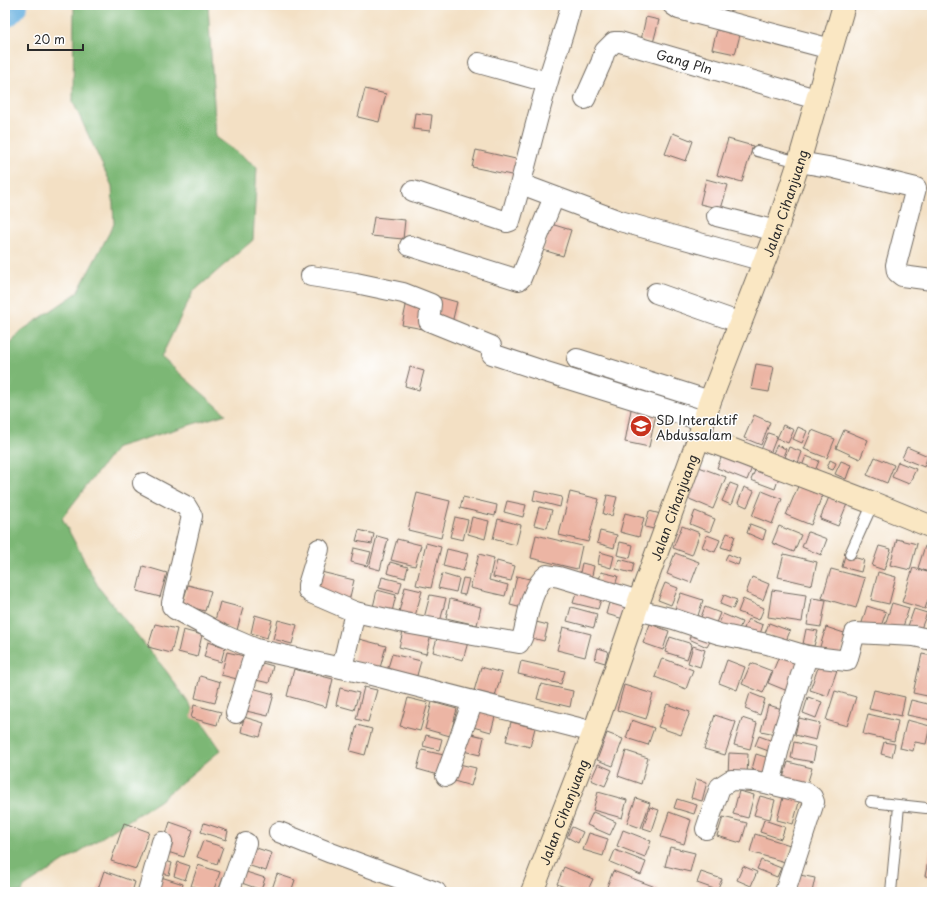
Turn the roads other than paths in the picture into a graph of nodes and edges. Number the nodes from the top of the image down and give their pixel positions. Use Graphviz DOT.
graph roads {
  1 [pos="571,5"];
  2 [pos="673,5"];
  3 [pos="844,5"];
  4 [pos="830,49"];
  5 [pos="479,62"];
  6 [pos="547,82"];
  7 [pos="585,99"];
  8 [pos="816,99"];
  9 [pos="757,151"];
  10 [pos="799,162"];
  11 [pos="521,184"];
  12 [pos="924,189"];
  13 [pos="413,191"];
  14 [pos="554,197"];
  15 [pos="717,216"];
  16 [pos="776,231"];
  17 [pos="410,246"];
  18 [pos="764,261"];
  19 [pos="311,276"];
  20 [pos="932,280"];
  21 [pos="656,293"];
  22 [pos="741,323"];
  23 [pos="577,359"];
  24 [pos="704,420"];
  25 [pos="143,483"];
  26 [pos="873,503"];
  27 [pos="932,527"];
  28 [pos="319,549"];
  29 [pos="850,554"];
  30 [pos="638,606"];
  31 [pos="355,612"];
  32 [pos="932,640"];
  33 [pos="256,649"];
  34 [pos="807,656"];
  35 [pos="342,668"];
  36 [pos="473,701"];
  37 [pos="236,713"];
  38 [pos="594,732"];
  39 [pos="446,776"];
  40 [pos="770,784"];
  41 [pos="871,802"];
  42 [pos="899,806"];
  43 [pos="926,808"];
  44 [pos="706,829"];
  45 [pos="280,832"];
  46 [pos="162,842"];
  47 [pos="246,844"];
  48 [pos="148,892"];
  49 [pos="229,892"];
  50 [pos="436,892"];
  51 [pos="532,892"];
  52 [pos="785,892"];
  53 [pos="891,892"];
  1 -- 6 [label="street"];
  2 -- 4 [label="street"];
  3 -- 4 [label="main road, Jalan Cihanjuang"];
  4 -- 8 [label="main road, Jalan Cihanjuang"];
  5 -- 6 [label="street"];
  6 -- 11 [label="street"];
  7 -- 8 [label="street, Gang Pln"];
  8 -- 10 [label="main road, Jalan Cihanjuang"];
  9 -- 10 [label="lane"];
  10 -- 12 [label="street"];
  10 -- 16 [label="main road, Jalan Cihanjuang"];
  11 -- 13 [label="street"];
  11 -- 14 [label="street"];
  12 -- 20 [label="street"];
  14 -- 17 [label="street"];
  14 -- 18 [label="street"];
  15 -- 16 [label="street"];
  16 -- 18 [label="main road, Jalan Cihanjuang"];
  18 -- 22 [label="main road, Jalan Cihanjuang"];
  19 -- 24 [label="street"];
  21 -- 22 [label="street"];
  22 -- 24 [label="main road, Jalan Cihanjuang"];
  23 -- 24 [label="street"];
  24 -- 26 [label="main road"];
  24 -- 30 [label="main road, Jalan Cihanjuang"];
  25 -- 33 [label="street"];
  26 -- 27 [label="main road"];
  26 -- 29 [label="lane"];
  28 -- 31 [label="street"];
  30 -- 31 [label="street"];
  30 -- 34 [label="street"];
  30 -- 38 [label="main road, Jalan Cihanjuang"];
  31 -- 35 [label="street"];
  32 -- 34 [label="street"];
  33 -- 35 [label="street"];
  33 -- 37 [label="street"];
  34 -- 40 [label="street"];
  35 -- 36 [label="street"];
  36 -- 38 [label="street"];
  36 -- 39 [label="street"];
  38 -- 51 [label="main road, Jalan Cihanjuang"];
  40 -- 44 [label="street"];
  40 -- 52 [label="street"];
  41 -- 42 [label="lane"];
  42 -- 43 [label="lane"];
  42 -- 53 [label="lane"];
  45 -- 50 [label="street"];
  46 -- 48 [label="street"];
  47 -- 49 [label="street"];
}
